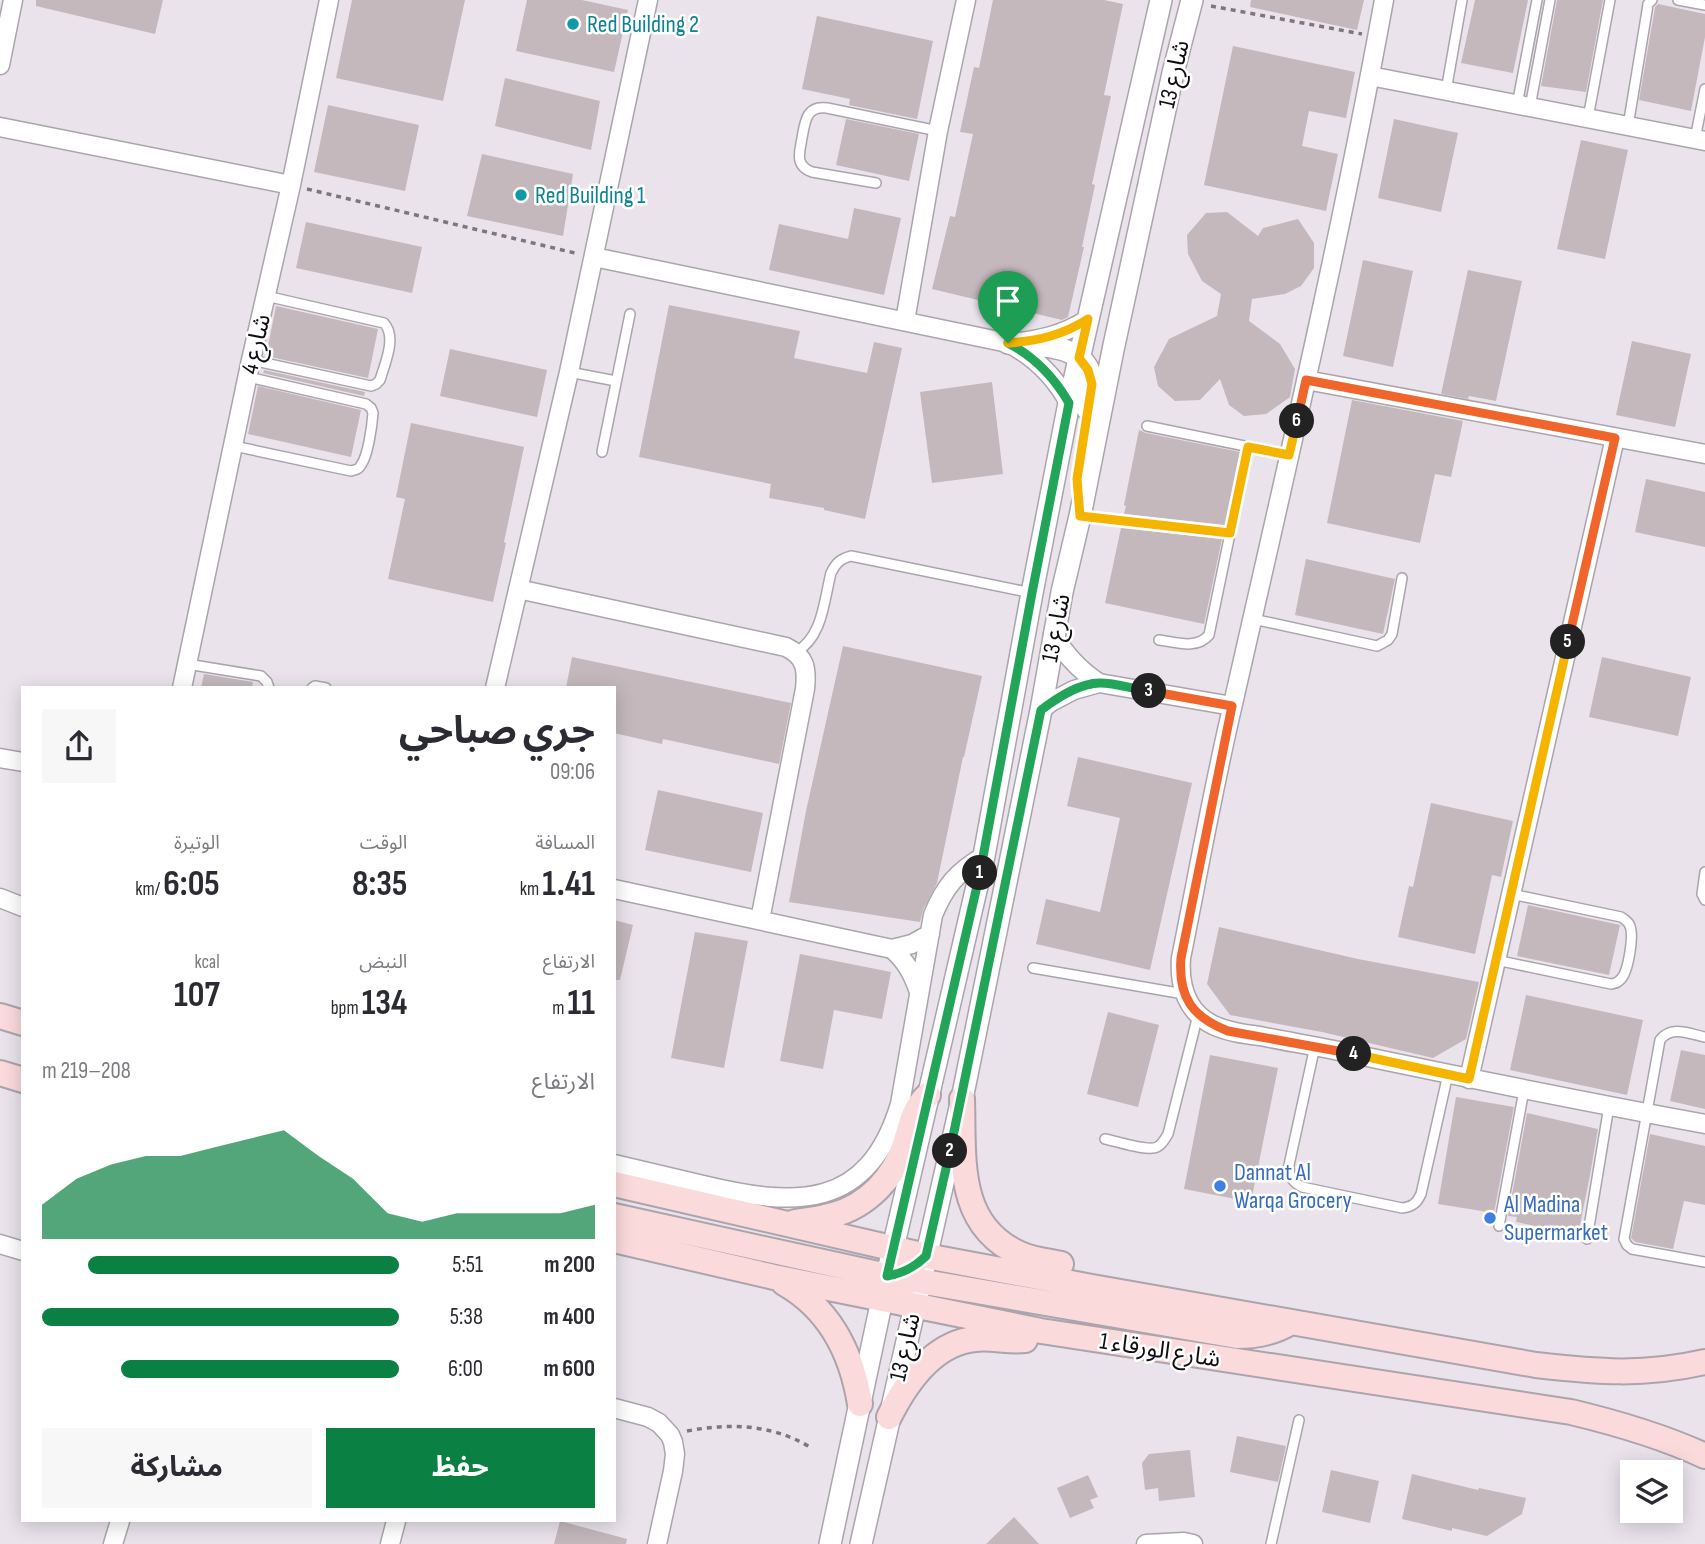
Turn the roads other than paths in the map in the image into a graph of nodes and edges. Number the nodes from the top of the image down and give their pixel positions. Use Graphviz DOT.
graph roads {
  1 [pos="13,0"];
  2 [pos="329,0"];
  3 [pos="648,0"];
  4 [pos="966,0"];
  5 [pos="1161,0"];
  6 [pos="1384,0"];
  7 [pos="1462,0"];
  8 [pos="1536,0"];
  9 [pos="1550,0"];
  10 [pos="1610,0"];
  11 [pos="1651,0"];
  12 [pos="1678,0"];
  13 [pos="1192,1"];
  14 [pos="1705,5"];
  15 [pos="0,65"];
  16 [pos="1370,76"];
  17 [pos="1705,89"];
  18 [pos="1446,91"];
  19 [pos="1523,106"];
  20 [pos="1588,118"];
  21 [pos="1628,126"];
  22 [pos="0,127"];
  23 [pos="938,131"];
  24 [pos="1700,140"];
  25 [pos="876,183"];
  26 [pos="291,185"];
  27 [pos="594,257"];
  28 [pos="266,296"];
  29 [pos="630,314"];
  30 [pos="1088,319"];
  31 [pos="905,321"];
  32 [pos="1008,343"];
  33 [pos="1079,358"];
  34 [pos="250,368"];
  35 [pos="569,372"];
  36 [pos="1306,380"];
  37 [pos="616,381"];
  38 [pos="1069,403"];
  39 [pos="1147,426"];
  40 [pos="1615,438"];
  41 [pos="234,446"];
  42 [pos="1248,447"];
  43 [pos="602,452"];
  44 [pos="1705,454"];
  45 [pos="1289,455"];
  46 [pos="1080,516"];
  47 [pos="1230,533"];
  48 [pos="1402,579"];
  49 [pos="518,589"];
  50 [pos="1032,593"];
  51 [pos="1253,619"];
  52 [pos="1054,634"];
  53 [pos="1159,640"];
  54 [pos="796,652"];
  55 [pos="187,664"];
  56 [pos="1099,683"];
  57 [pos="182,686"];
  58 [pos="268,686"];
  59 [pos="495,686"];
  60 [pos="1232,706"];
  61 [pos="1041,710"];
  62 [pos="0,758"];
  63 [pos="21,762"];
  64 [pos="984,856"];
  65 [pos="1705,872"];
  66 [pos="616,889"];
  67 [pos="1511,894"];
  68 [pos="0,898"];
  69 [pos="1705,900"];
  70 [pos="21,906"];
  71 [pos="760,920"];
  72 [pos="930,934"];
  73 [pos="891,948"];
  74 [pos="1496,960"];
  75 [pos="1033,968"];
  76 [pos="919,992"];
  77 [pos="1184,994"];
  78 [pos="1198,1015"];
  79 [pos="0,1017"];
  80 [pos="21,1022"];
  81 [pos="1705,1037"];
  82 [pos="1315,1046"];
  83 [pos="0,1073"];
  84 [pos="1448,1074"];
  85 [pos="21,1079"];
  86 [pos="1469,1079"];
  87 [pos="1524,1090"];
  88 [pos="928,1095"];
  89 [pos="962,1099"];
  90 [pos="1609,1106"];
  91 [pos="1646,1113"];
  92 [pos="1705,1124"];
  93 [pos="1105,1139"];
  94 [pos="616,1164"];
  95 [pos="616,1184"];
  96 [pos="616,1217"];
  97 [pos="784,1224"];
  98 [pos="1499,1226"];
  99 [pos="1587,1239"];
  100 [pos="616,1240"];
  101 [pos="0,1244"];
  102 [pos="893,1248"];
  103 [pos="21,1250"];
  104 [pos="926,1256"];
  105 [pos="1705,1262"];
  106 [pos="774,1277"];
  107 [pos="920,1281"];
  108 [pos="884,1287"];
  109 [pos="1092,1287"];
  110 [pos="915,1306"];
  111 [pos="1292,1322"];
  112 [pos="1041,1331"];
  113 [pos="1705,1362"];
  114 [pos="860,1404"];
  115 [pos="616,1409"];
  116 [pos="889,1417"];
  117 [pos="1299,1420"];
  118 [pos="1705,1456"];
  119 [pos="120,1522"];
  120 [pos="396,1522"];
  121 [pos="113,1544"];
  122 [pos="390,1544"];
  123 [pos="657,1544"];
  124 [pos="831,1544"];
  125 [pos="861,1544"];
  126 [pos="1146,1544"];
  127 [pos="1193,1544"];
  128 [pos="1271,1544"];
  1 -- 15 [label="street"];
  2 -- 26 [label="street, شارع 4"];
  3 -- 27 [label="street"];
  4 -- 23 [label="street"];
  5 -- 30 [label="street, شارع 13"];
  6 -- 16 [label="street"];
  7 -- 18 [label="lane"];
  8 -- 19 [label="lane"];
  9 -- 19 [label="lane"];
  10 -- 20 [label="lane"];
  11 -- 21 [label="lane"];
  12 -- 14 [label="lane"];
  13 -- 46 [label="street, شارع 13"];
  16 -- 18 [label="street"];
  16 -- 36 [label="street"];
  17 -- 24 [label="lane"];
  18 -- 19 [label="street"];
  19 -- 20 [label="street"];
  20 -- 21 [label="street"];
  21 -- 24 [label="street"];
  22 -- 26 [label="street"];
  23 -- 25 [label="lane"];
  23 -- 31 [label="street"];
  26 -- 28 [label="street, شارع 4"];
  27 -- 31 [label="street"];
  27 -- 35 [label="street"];
  28 -- 34 [label="street, شارع 4"];
  28 -- 34 [label="lane"];
  29 -- 37 [label="lane"];
  30 -- 32 [label="street"];
  30 -- 33 [label="street, شارع 13"];
  31 -- 32 [label="street"];
  32 -- 33 [label="street"];
  32 -- 38 [label="street"];
  33 -- 38 [label="street, شارع 13"];
  33 -- 46 [label="street"];
  34 -- 41 [label="street, شارع 4"];
  34 -- 41 [label="lane"];
  35 -- 37 [label="lane"];
  35 -- 49 [label="street"];
  36 -- 40 [label="street"];
  36 -- 45 [label="street"];
  37 -- 43 [label="lane"];
  38 -- 50 [label="street, شارع 13"];
  39 -- 42 [label="lane"];
  40 -- 44 [label="street"];
  40 -- 67 [label="street"];
  41 -- 55 [label="street, شارع 4"];
  42 -- 45 [label="lane"];
  42 -- 47 [label="lane"];
  45 -- 51 [label="street"];
  46 -- 47 [label="lane"];
  46 -- 52 [label="street, شارع 13"];
  47 -- 53 [label="lane"];
  48 -- 51 [label="lane"];
  49 -- 54 [label="street"];
  49 -- 59 [label="street"];
  50 -- 54 [label="lane"];
  50 -- 64 [label="street, شارع 13"];
  51 -- 60 [label="street"];
  52 -- 56 [label="street"];
  52 -- 61 [label="street, شارع 13"];
  54 -- 71 [label="street"];
  55 -- 57 [label="street, شارع 4"];
  55 -- 58 [label="lane"];
  56 -- 60 [label="street"];
  56 -- 61 [label="street"];
  60 -- 77 [label="street"];
  61 -- 89 [label="street, شارع 13"];
  62 -- 63 [label="street"];
  64 -- 72 [label="street"];
  64 -- 88 [label="street, شارع 13"];
  65 -- 69 [label="lane"];
  66 -- 71 [label="street"];
  67 -- 74 [label="street"];
  67 -- 74 [label="lane"];
  68 -- 70 [label="street"];
  71 -- 73 [label="street"];
  72 -- 73 [label="street"];
  72 -- 76 [label="street"];
  73 -- 76 [label="street"];
  74 -- 86 [label="street"];
  75 -- 77 [label="lane"];
  76 -- 94 [label="street"];
  77 -- 78 [label="street"];
  78 -- 82 [label="street"];
  78 -- 93 [label="lane"];
  79 -- 80 [label="main road"];
  81 -- 91 [label="lane"];
  82 -- 84 [label="street"];
  82 -- 84 [label="lane"];
  83 -- 85 [label="main road"];
  84 -- 86 [label="street"];
  86 -- 87 [label="street"];
  87 -- 90 [label="street"];
  87 -- 98 [label="lane"];
  88 -- 97 [label="main road"];
  88 -- 102 [label="street, شارع 13"];
  89 -- 104 [label="street, شارع 13"];
  89 -- 109 [label="main road"];
  90 -- 91 [label="street"];
  90 -- 99 [label="lane"];
  91 -- 92 [label="street"];
  91 -- 105 [label="lane"];
  95 -- 97 [label="main road, شارع الورقاء 1"];
  96 -- 108 [label="main road"];
  97 -- 102 [label="main road, شارع الورقاء 1"];
  100 -- 106 [label="main road, شارع الورقاء 1"];
  101 -- 103 [label="street"];
  102 -- 104 [label="main road, شارع الورقاء 1"];
  102 -- 108 [label="street, شارع 13"];
  104 -- 107 [label="street, شارع 13"];
  104 -- 108 [label="main road"];
  104 -- 109 [label="main road, شارع الورقاء 1"];
  106 -- 108 [label="main road, شارع الورقاء 1"];
  106 -- 114 [label="main road"];
  107 -- 108 [label="main road"];
  107 -- 110 [label="street, شارع 13"];
  107 -- 111 [label="main road"];
  108 -- 110 [label="main road, شارع الورقاء 1"];
  108 -- 114 [label="street, شارع 13"];
  109 -- 111 [label="main road, شارع الورقاء 1"];
  110 -- 112 [label="main road, شارع الورقاء 1"];
  110 -- 116 [label="street, شارع 13"];
  111 -- 113 [label="main road, شارع الورقاء 1"];
  112 -- 116 [label="main road"];
  112 -- 118 [label="main road, شارع الورقاء 1"];
  114 -- 124 [label="street, شارع 13"];
  115 -- 123 [label="street"];
  116 -- 125 [label="street, شارع 13"];
  117 -- 128 [label="lane"];
  119 -- 121 [label="street"];
  120 -- 122 [label="street"];
  126 -- 127 [label="street"];
}
